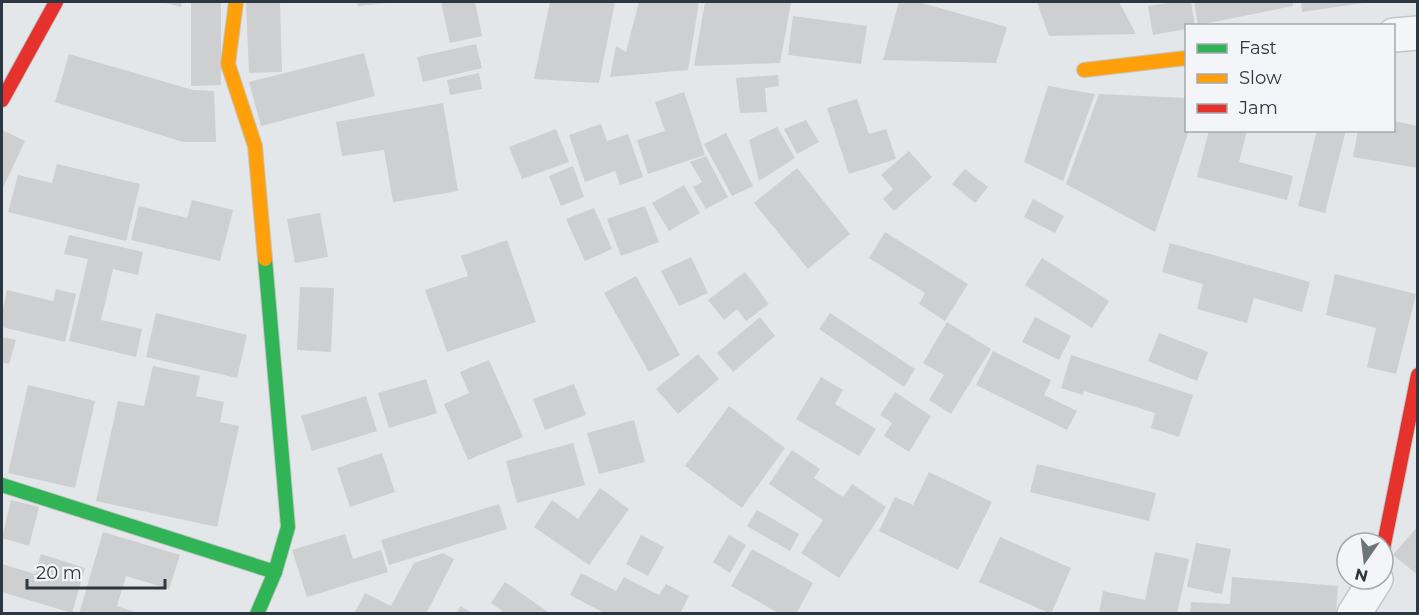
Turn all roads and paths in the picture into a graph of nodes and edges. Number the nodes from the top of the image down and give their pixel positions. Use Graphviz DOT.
graph roads {
  1 [pos="56,2"];
  2 [pos="236,2"];
  3 [pos="1418,33"];
  4 [pos="1395,35"];
  5 [pos="1185,58"];
  6 [pos="1084,69"];
  7 [pos="2,100"];
  8 [pos="1418,375"];
  9 [pos="2,485"];
  10 [pos="1387,531"];
  11 [pos="275,572"];
  12 [pos="1368,591"];
  13 [pos="256,614"];
  14 [pos="1354,614"];
  1 -- 7 [label="street"];
  2 -- 11 [label="street"];
  3 -- 4 [label="street"];
  5 -- 6 [label="street"];
  8 -- 10 [label="street"];
  9 -- 11 [label="street"];
  11 -- 13 [label="street"];
  12 -- 14 [label="street"];
}
